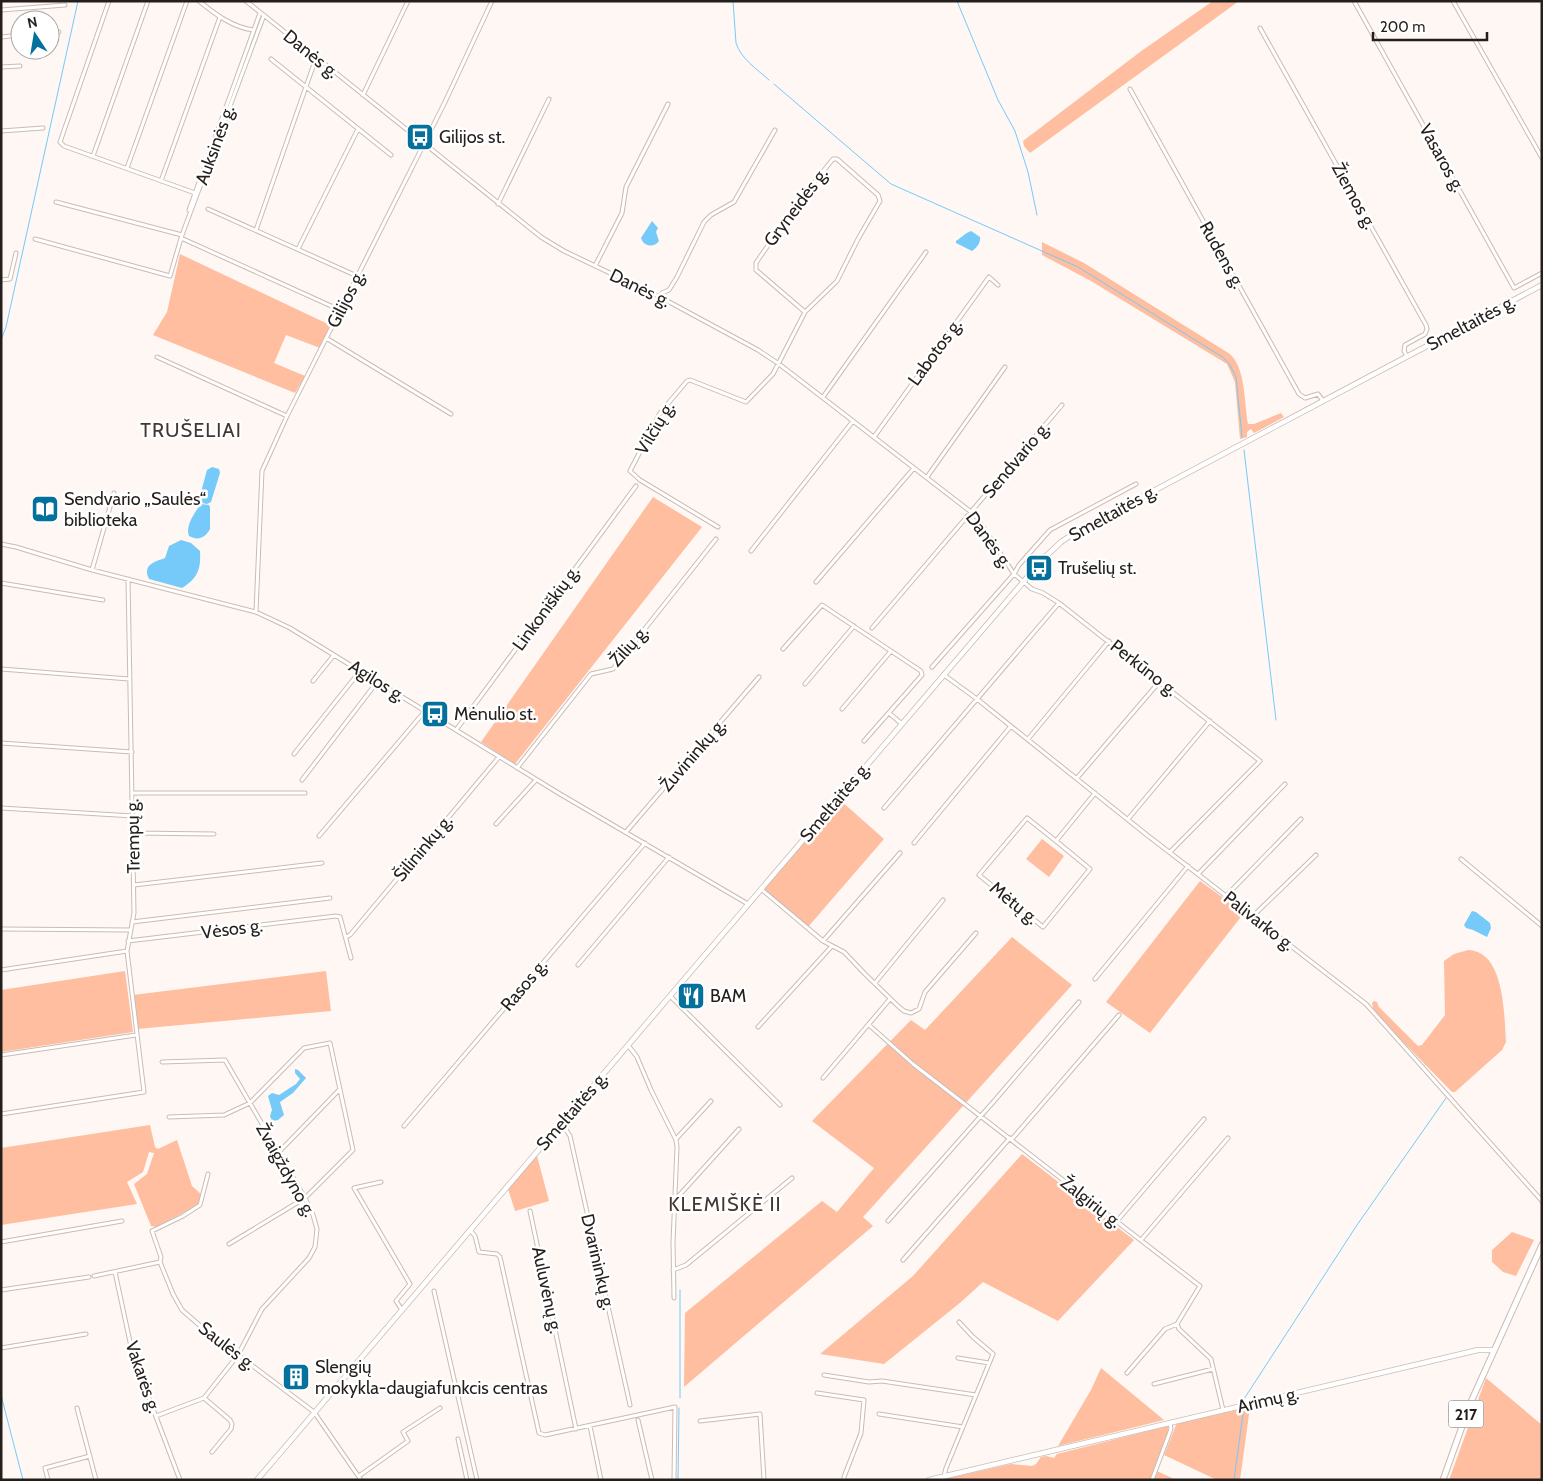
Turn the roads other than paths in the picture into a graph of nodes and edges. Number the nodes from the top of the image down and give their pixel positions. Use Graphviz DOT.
graph roads {
  1 [pos="109,1"];
  2 [pos="148,1"];
  3 [pos="187,1"];
  4 [pos="199,1"];
  5 [pos="246,1"];
  6 [pos="408,1"];
  7 [pos="492,1"];
  8 [pos="1354,1"];
  9 [pos="1453,1"];
  10 [pos="65,5"];
  11 [pos="1,10"];
  12 [pos="262,14"];
  13 [pos="220,18"];
  14 [pos="1260,28"];
  15 [pos="253,30"];
  16 [pos="271,58"];
  17 [pos="316,58"];
  18 [pos="20,66"];
  19 [pos="1,68"];
  20 [pos="306,88"];
  21 [pos="1130,89"];
  22 [pos="363,95"];
  23 [pos="549,99"];
  24 [pos="668,104"];
  25 [pos="43,128"];
  26 [pos="358,129"];
  27 [pos="776,130"];
  28 [pos="1,131"];
  29 [pos="424,145"];
  30 [pos="391,155"];
  31 [pos="92,156"];
  32 [pos="1542,158"];
  33 [pos="127,168"];
  34 [pos="161,181"];
  35 [pos="195,193"];
  36 [pos="56,202"];
  37 [pos="498,204"];
  38 [pos="208,209"];
  39 [pos="189,210"];
  40 [pos="256,230"];
  41 [pos="181,237"];
  42 [pos="35,239"];
  43 [pos="298,249"];
  44 [pos="926,252"];
  45 [pos="16,253"];
  46 [pos="595,266"];
  47 [pos="1542,273"];
  48 [pos="357,276"];
  49 [pos="1,280"];
  50 [pos="998,285"];
  51 [pos="1542,285"];
  52 [pos="660,297"];
  53 [pos="340,310"];
  54 [pos="805,312"];
  55 [pos="326,338"];
  56 [pos="1407,356"];
  57 [pos="157,358"];
  58 [pos="779,364"];
  59 [pos="1005,367"];
  60 [pos="823,397"];
  61 [pos="1322,401"];
  62 [pos="1062,405"];
  63 [pos="451,414"];
  64 [pos="287,416"];
  65 [pos="853,421"];
  66 [pos="874,437"];
  67 [pos="914,468"];
  68 [pos="927,477"];
  69 [pos="1136,484"];
  70 [pos="636,486"];
  71 [pos="114,493"];
  72 [pos="972,512"];
  73 [pos="718,528"];
  74 [pos="716,539"];
  75 [pos="1,544"];
  76 [pos="751,550"];
  77 [pos="92,570"];
  78 [pos="1014,574"];
  79 [pos="128,579"];
  80 [pos="816,582"];
  81 [pos="1023,582"];
  82 [pos="1,583"];
  83 [pos="104,600"];
  84 [pos="1059,603"];
  85 [pos="256,612"];
  86 [pos="854,626"];
  87 [pos="872,628"];
  88 [pos="1109,641"];
  89 [pos="783,649"];
  90 [pos="892,650"];
  91 [pos="334,655"];
  92 [pos="932,666"];
  93 [pos="1,669"];
  94 [pos="360,671"];
  95 [pos="944,675"];
  96 [pos="759,678"];
  97 [pos="129,679"];
  98 [pos="1160,681"];
  99 [pos="313,682"];
  100 [pos="377,682"];
  101 [pos="805,684"];
  102 [pos="977,699"];
  103 [pos="842,709"];
  104 [pos="425,712"];
  105 [pos="889,713"];
  106 [pos="1210,721"];
  107 [pos="902,724"];
  108 [pos="1011,726"];
  109 [pos="456,730"];
  110 [pos="1028,739"];
  111 [pos="864,742"];
  112 [pos="1,743"];
  113 [pos="132,752"];
  114 [pos="294,754"];
  115 [pos="499,757"];
  116 [pos="518,768"];
  117 [pos="1077,778"];
  118 [pos="302,780"];
  119 [pos="536,780"];
  120 [pos="1285,784"];
  121 [pos="132,793"];
  122 [pos="305,793"];
  123 [pos="1095,793"];
  124 [pos="1,808"];
  125 [pos="884,808"];
  126 [pos="133,816"];
  127 [pos="1300,819"];
  128 [pos="1128,820"];
  129 [pos="496,824"];
  130 [pos="626,832"];
  131 [pos="133,834"];
  132 [pos="214,834"];
  133 [pos="319,836"];
  134 [pos="1056,841"];
  135 [pos="645,843"];
  136 [pos="914,843"];
  137 [pos="900,852"];
  138 [pos="1170,852"];
  139 [pos="1316,855"];
  140 [pos="669,857"];
  141 [pos="1461,859"];
  142 [pos="322,863"];
  143 [pos="1188,866"];
  144 [pos="1198,874"];
  145 [pos="134,885"];
  146 [pos="760,889"];
  147 [pos="1226,896"];
  148 [pos="330,898"];
  149 [pos="943,900"];
  150 [pos="748,904"];
  151 [pos="1253,916"];
  152 [pos="132,922"];
  153 [pos="1542,926"];
  154 [pos="1,930"];
  155 [pos="130,930"];
  156 [pos="976,933"];
  157 [pos="346,937"];
  158 [pos="823,941"];
  159 [pos="128,942"];
  160 [pos="832,946"];
  161 [pos="127,951"];
  162 [pos="351,958"];
  163 [pos="578,966"];
  164 [pos="1,970"];
  165 [pos="1095,979"];
  166 [pos="875,983"];
  167 [pos="670,996"];
  168 [pos="890,1000"];
  169 [pos="1079,1002"];
  170 [pos="1119,1015"];
  171 [pos="869,1025"];
  172 [pos="758,1027"];
  173 [pos="136,1035"];
  174 [pos="628,1045"];
  175 [pos="1,1055"];
  176 [pos="162,1062"];
  177 [pos="823,1078"];
  178 [pos="340,1089"];
  179 [pos="711,1101"];
  180 [pos="250,1103"];
  181 [pos="780,1105"];
  182 [pos="1,1114"];
  183 [pos="982,1116"];
  184 [pos="169,1117"];
  185 [pos="1204,1119"];
  186 [pos="561,1123"];
  187 [pos="404,1126"];
  188 [pos="739,1129"];
  189 [pos="1228,1138"];
  190 [pos="1011,1139"];
  191 [pos="676,1140"];
  192 [pos="278,1152"];
  193 [pos="208,1174"];
  194 [pos="792,1178"];
  195 [pos="381,1182"];
  196 [pos="304,1198"];
  197 [pos="674,1201"];
  198 [pos="1542,1201"];
  199 [pos="530,1210"];
  200 [pos="122,1221"];
  201 [pos="888,1221"];
  202 [pos="1116,1221"];
  203 [pos="470,1230"];
  204 [pos="1141,1240"];
  205 [pos="1,1242"];
  206 [pos="229,1244"];
  207 [pos="1542,1245"];
  208 [pos="903,1260"];
  209 [pos="160,1262"];
  210 [pos="673,1270"];
  211 [pos="115,1272"];
  212 [pos="94,1276"];
  213 [pos="89,1277"];
  214 [pos="1,1290"];
  215 [pos="434,1291"];
  216 [pos="674,1298"];
  217 [pos="402,1310"];
  218 [pos="959,1322"];
  219 [pos="1177,1324"];
  220 [pos="86,1334"];
  221 [pos="1,1348"];
  222 [pos="1494,1350"];
  223 [pos="238,1355"];
  224 [pos="958,1358"];
  225 [pos="989,1363"];
  226 [pos="1214,1369"];
  227 [pos="1127,1373"];
  228 [pos="824,1375"];
  229 [pos="1154,1384"];
  230 [pos="817,1393"];
  231 [pos="976,1395"];
  232 [pos="204,1398"];
  233 [pos="630,1404"];
  234 [pos="77,1408"];
  235 [pos="440,1408"];
  236 [pos="1223,1410"];
  237 [pos="314,1412"];
  238 [pos="879,1414"];
  239 [pos="156,1416"];
  240 [pos="638,1420"];
  241 [pos="700,1421"];
  242 [pos="1170,1423"];
  243 [pos="590,1426"];
  244 [pos="963,1427"];
  245 [pos="576,1429"];
  246 [pos="458,1439"];
  247 [pos="212,1452"];
  248 [pos="90,1456"];
  249 [pos="360,1478"];
  250 [pos="943,1478"];
  251 [pos="48,1480"];
  252 [pos="96,1480"];
  253 [pos="180,1480"];
  254 [pos="256,1480"];
  255 [pos="467,1480"];
  256 [pos="477,1480"];
  257 [pos="600,1480"];
  258 [pos="652,1480"];
  259 [pos="674,1480"];
  260 [pos="764,1480"];
  261 [pos="844,1480"];
  262 [pos="929,1480"];
  263 [pos="1152,1480"];
  264 [pos="1443,1480"];
  1 -- 31 [label="street"];
  2 -- 31 [label="street"];
  3 -- 33 [label="street"];
  4 -- 13 [label="street"];
  5 -- 12 [label="street, Danės g."];
  6 -- 22 [label="street"];
  7 -- 29 [label="street, Gilijos g."];
  8 -- 47 [label="street, Vasaros g."];
  9 -- 32 [label="street"];
  10 -- 11 [label="street"];
  12 -- 15 [label="street"];
  12 -- 17 [label="street, Danės g."];
  12 -- 41 [label="street, Auksinės g."];
  13 -- 15 [label="street"];
  13 -- 34 [label="street"];
  14 -- 56 [label="street, Žiemos g."];
  15 -- 35 [label="street"];
  16 -- 20 [label="street"];
  17 -- 20 [label="street"];
  17 -- 22 [label="street, Danės g."];
  18 -- 19 [label="street"];
  20 -- 26 [label="street"];
  20 -- 40 [label="street"];
  21 -- 61 [label="street, Rudens g."];
  22 -- 29 [label="street, Danės g."];
  23 -- 37 [label="street"];
  24 -- 46 [label="street"];
  25 -- 28 [label="street"];
  26 -- 30 [label="street"];
  26 -- 43 [label="street"];
  27 -- 52 [label="street"];
  29 -- 37 [label="street, Danės g."];
  29 -- 48 [label="street, Gilijos g."];
  31 -- 33 [label="street"];
  33 -- 34 [label="street"];
  34 -- 35 [label="street"];
  35 -- 39 [label="street"];
  36 -- 41 [label="street"];
  37 -- 46 [label="street, Danės g."];
  38 -- 40 [label="street"];
  40 -- 43 [label="street"];
  41 -- 42 [label="street, Auksinės g."];
  41 -- 53 [label="street"];
  43 -- 48 [label="street"];
  44 -- 60 [label="street"];
  45 -- 49 [label="street"];
  46 -- 52 [label="street, Danės g."];
  48 -- 53 [label="street, Gilijos g."];
  50 -- 66 [label="street, Labotos g."];
  51 -- 56 [label="main road, Smeltaitės g."];
  52 -- 58 [label="street, Danės g."];
  53 -- 55 [label="street, Gilijos g."];
  54 -- 54 [label="street, Gryneidės g."];
  54 -- 58 [label="street, Gryneidės g."];
  55 -- 63 [label="street"];
  55 -- 64 [label="street, Gilijos g."];
  56 -- 61 [label="main road, Smeltaitės g."];
  57 -- 64 [label="street"];
  58 -- 60 [label="street, Danės g."];
  58 -- 73 [label="street, Vilčių g."];
  59 -- 68 [label="street"];
  60 -- 65 [label="street, Danės g."];
  61 -- 81 [label="main road, Smeltaitės g."];
  62 -- 72 [label="street, Sendvario g."];
  64 -- 85 [label="street, Gilijos g."];
  65 -- 66 [label="street, Danės g."];
  65 -- 76 [label="street"];
  66 -- 67 [label="street, Danės g."];
  67 -- 68 [label="street, Danės g."];
  67 -- 80 [label="street"];
  68 -- 72 [label="street, Danės g."];
  69 -- 78 [label="street"];
  70 -- 109 [label="street, Linkoniškių g."];
  71 -- 77 [label="street"];
  72 -- 78 [label="street, Danės g."];
  72 -- 87 [label="street, Sendvario g."];
  74 -- 116 [label="street, Žilių g."];
  75 -- 77 [label="street, Agilos g."];
  77 -- 79 [label="street, Agilos g."];
  78 -- 81 [label="street, Danės g."];
  78 -- 92 [label="street"];
  79 -- 85 [label="street, Agilos g."];
  79 -- 97 [label="street, Trempų g."];
  81 -- 84 [label="street, Perkūno g."];
  81 -- 95 [label="main road, Smeltaitės g."];
  82 -- 83 [label="street"];
  84 -- 88 [label="street, Perkūno g."];
  84 -- 102 [label="street"];
  85 -- 91 [label="street, Agilos g."];
  86 -- 89 [label="street"];
  86 -- 90 [label="street"];
  86 -- 101 [label="street"];
  88 -- 98 [label="street, Perkūno g."];
  88 -- 110 [label="street"];
  90 -- 103 [label="street"];
  90 -- 105 [label="street"];
  91 -- 94 [label="street, Agilos g."];
  91 -- 99 [label="street"];
  93 -- 97 [label="street"];
  94 -- 100 [label="street, Agilos g."];
  94 -- 114 [label="street"];
  95 -- 102 [label="street, Palivarko g."];
  95 -- 107 [label="main road, Smeltaitės g."];
  96 -- 130 [label="street, Žuvininkų g."];
  97 -- 113 [label="street, Trempų g."];
  98 -- 106 [label="street, Perkūno g."];
  98 -- 117 [label="street"];
  100 -- 104 [label="street, Agilos g."];
  100 -- 118 [label="street"];
  102 -- 108 [label="street, Palivarko g."];
  102 -- 125 [label="street"];
  104 -- 109 [label="street, Agilos g."];
  104 -- 133 [label="street"];
  105 -- 107 [label="street"];
  105 -- 111 [label="street"];
  106 -- 128 [label="street"];
  106 -- 138 [label="street, Perkūno g."];
  107 -- 146 [label="main road, Smeltaitės g."];
  108 -- 110 [label="street, Palivarko g."];
  108 -- 136 [label="street"];
  109 -- 115 [label="street, Agilos g."];
  110 -- 117 [label="street, Palivarko g."];
  112 -- 113 [label="street"];
  113 -- 121 [label="street, Trempų g."];
  115 -- 116 [label="street, Agilos g."];
  115 -- 157 [label="street, Šilininkų g."];
  116 -- 119 [label="street, Agilos g."];
  117 -- 123 [label="street, Palivarko g."];
  119 -- 129 [label="street"];
  119 -- 130 [label="street, Agilos g."];
  120 -- 144 [label="street"];
  121 -- 122 [label="street"];
  121 -- 126 [label="street, Trempų g."];
  123 -- 128 [label="street, Palivarko g."];
  123 -- 134 [label="street"];
  124 -- 126 [label="street"];
  126 -- 131 [label="street, Trempų g."];
  127 -- 147 [label="street"];
  128 -- 138 [label="street, Palivarko g."];
  130 -- 135 [label="street, Agilos g."];
  131 -- 132 [label="street"];
  131 -- 145 [label="street, Trempų g."];
  134 -- 134 [label="street, Mėtų g."];
  135 -- 140 [label="street, Agilos g."];
  135 -- 187 [label="street, Rasos g."];
  137 -- 158 [label="street"];
  138 -- 143 [label="street, Palivarko g."];
  139 -- 151 [label="street"];
  140 -- 150 [label="street, Agilos g."];
  140 -- 163 [label="street"];
  141 -- 153 [label="street"];
  142 -- 145 [label="street"];
  143 -- 144 [label="street, Palivarko g."];
  143 -- 165 [label="street"];
  144 -- 147 [label="street, Palivarko g."];
  145 -- 152 [label="street, Trempų g."];
  146 -- 150 [label="main road, Smeltaitės g."];
  146 -- 158 [label="street"];
  147 -- 151 [label="street, Palivarko g."];
  148 -- 152 [label="street"];
  149 -- 166 [label="street"];
  150 -- 167 [label="main road, Smeltaitės g."];
  151 -- 198 [label="street, Palivarko g."];
  152 -- 155 [label="street, Trempų g."];
  154 -- 155 [label="street"];
  155 -- 159 [label="street, Trempų g."];
  156 -- 168 [label="street"];
  157 -- 159 [label="street, Vėsos g."];
  157 -- 162 [label="street"];
  158 -- 160 [label="street"];
  159 -- 161 [label="street, Trempų g."];
  160 -- 166 [label="street"];
  160 -- 172 [label="street"];
  161 -- 164 [label="street"];
  161 -- 173 [label="street, Trempų g."];
  166 -- 168 [label="street"];
  167 -- 174 [label="main road, Smeltaitės g."];
  167 -- 181 [label="street"];
  168 -- 171 [label="street"];
  169 -- 183 [label="street"];
  170 -- 190 [label="street"];
  171 -- 177 [label="street"];
  171 -- 183 [label="street, Žalgirių g."];
  173 -- 175 [label="street"];
  173 -- 182 [label="street, Trempų g."];
  174 -- 186 [label="main road, Smeltaitės g."];
  174 -- 191 [label="street"];
  176 -- 180 [label="street, Žvaigždyno g."];
  178 -- 180 [label="street"];
  178 -- 192 [label="street"];
  178 -- 196 [label="street"];
  179 -- 191 [label="street"];
  180 -- 184 [label="street"];
  180 -- 192 [label="street, Žvaigždyno g."];
  183 -- 190 [label="street, Žalgirių g."];
  183 -- 201 [label="street"];
  185 -- 202 [label="street"];
  186 -- 203 [label="main road, Smeltaitės g."];
  186 -- 233 [label="street, Dvarininkų g."];
  188 -- 197 [label="street"];
  189 -- 204 [label="street"];
  190 -- 202 [label="street, Žalgirių g."];
  190 -- 208 [label="street"];
  191 -- 197 [label="street"];
  192 -- 196 [label="street, Žvaigždyno g."];
  193 -- 209 [label="street, Saulės g."];
  194 -- 210 [label="street"];
  195 -- 217 [label="street"];
  196 -- 206 [label="street"];
  196 -- 223 [label="street, Žvaigždyno g."];
  197 -- 210 [label="street"];
  199 -- 245 [label="street, Auluvėnų g."];
  200 -- 205 [label="street"];
  202 -- 204 [label="street, Žalgirių g."];
  203 -- 217 [label="main road, Smeltaitės g."];
  203 -- 245 [label="street"];
  204 -- 219 [label="street, Žalgirių g."];
  207 -- 222 [label="main road, 217"];
  209 -- 211 [label="street"];
  209 -- 223 [label="street, Saulės g."];
  210 -- 216 [label="street"];
  211 -- 212 [label="street"];
  211 -- 239 [label="street, Vakarės g."];
  213 -- 214 [label="street"];
  215 -- 256 [label="street"];
  217 -- 237 [label="main road, Smeltaitės g."];
  218 -- 225 [label="street"];
  219 -- 226 [label="street"];
  219 -- 227 [label="street"];
  220 -- 221 [label="street"];
  222 -- 236 [label="main road, Arimų g."];
  222 -- 264 [label="main road, 217"];
  223 -- 232 [label="street, Žvaigždyno g."];
  223 -- 237 [label="street, Saulės g."];
  224 -- 225 [label="street"];
  225 -- 231 [label="street"];
  226 -- 229 [label="street"];
  226 -- 236 [label="street"];
  228 -- 231 [label="street"];
  230 -- 261 [label="street"];
  231 -- 244 [label="street"];
  232 -- 239 [label="street"];
  232 -- 247 [label="street"];
  234 -- 248 [label="street"];
  235 -- 249 [label="street"];
  236 -- 242 [label="main road, Arimų g."];
  237 -- 249 [label="street, Saulės g."];
  237 -- 254 [label="main road, Smeltaitės g."];
  238 -- 244 [label="street"];
  239 -- 253 [label="street, Vakarės g."];
  240 -- 258 [label="street"];
  241 -- 260 [label="street"];
  242 -- 250 [label="main road, Arimų g."];
  242 -- 263 [label="street"];
  243 -- 245 [label="street"];
  243 -- 257 [label="street"];
  243 -- 259 [label="street"];
  244 -- 250 [label="street"];
  246 -- 255 [label="street"];
  248 -- 251 [label="street"];
  248 -- 252 [label="street"];
  250 -- 262 [label="main road, Arimų g."];
}
